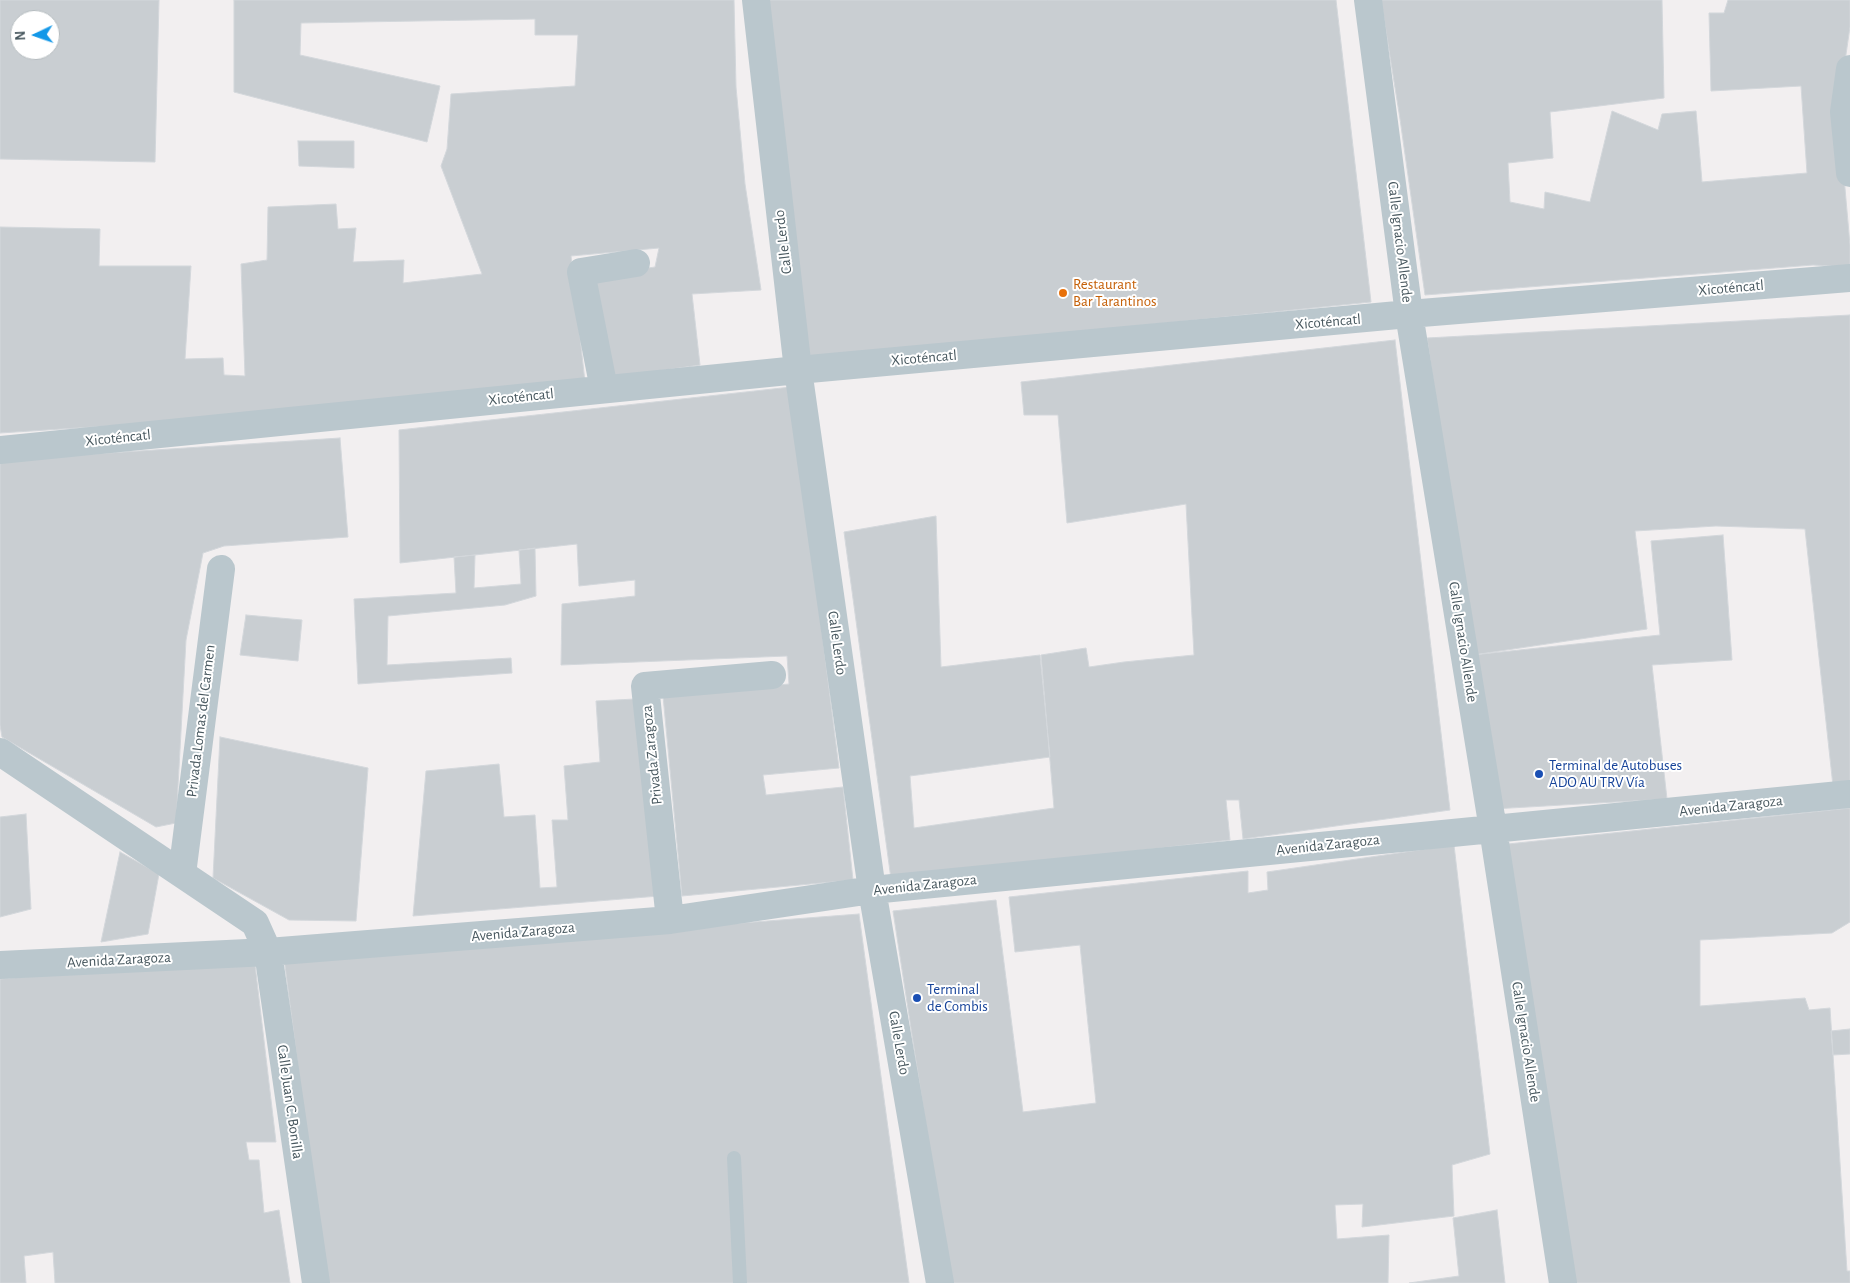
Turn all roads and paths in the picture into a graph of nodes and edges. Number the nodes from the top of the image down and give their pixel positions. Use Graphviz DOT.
graph roads {
  1 [pos="756,0"];
  2 [pos="1368,0"];
  3 [pos="1850,69"];
  4 [pos="1850,173"];
  5 [pos="636,263"];
  6 [pos="1850,278"];
  7 [pos="1409,314"];
  8 [pos="798,370"];
  9 [pos="604,389"];
  10 [pos="0,450"];
  11 [pos="221,569"];
  12 [pos="772,675"];
  13 [pos="0,752"];
  14 [pos="1850,794"];
  15 [pos="1493,828"];
  16 [pos="182,874"];
  17 [pos="872,890"];
  18 [pos="670,920"];
  19 [pos="268,952"];
  20 [pos="0,965"];
  21 [pos="734,1158"];
  22 [pos="316,1283"];
  23 [pos="740,1283"];
  24 [pos="940,1283"];
  25 [pos="1563,1283"];
  1 -- 8 [label="street, Calle Lerdo"];
  2 -- 7 [label="street, Calle Ignacio Allende"];
  3 -- 4 [label="street"];
  5 -- 9 [label="street"];
  6 -- 7 [label="street, Xicoténcatl"];
  7 -- 8 [label="street, Xicoténcatl"];
  7 -- 15 [label="street, Calle Ignacio Allende"];
  8 -- 9 [label="street, Xicoténcatl"];
  8 -- 17 [label="street, Calle Lerdo"];
  9 -- 10 [label="street, Xicoténcatl"];
  11 -- 16 [label="street, Privada Lomas del Carmen"];
  12 -- 18 [label="street, Privada Zaragoza"];
  13 -- 16 [label="street"];
  14 -- 15 [label="street, Avenida Zaragoza"];
  15 -- 17 [label="street, Avenida Zaragoza"];
  15 -- 25 [label="street, Calle Ignacio Allende"];
  16 -- 19 [label="street, Calle Juan C. Bonilla"];
  17 -- 18 [label="street, Avenida Zaragoza"];
  17 -- 24 [label="street, Calle Lerdo"];
  18 -- 19 [label="street, Avenida Zaragoza"];
  19 -- 20 [label="street, Avenida Zaragoza"];
  19 -- 22 [label="street, Calle Juan C. Bonilla"];
  21 -- 23 [label="lane"];
}
